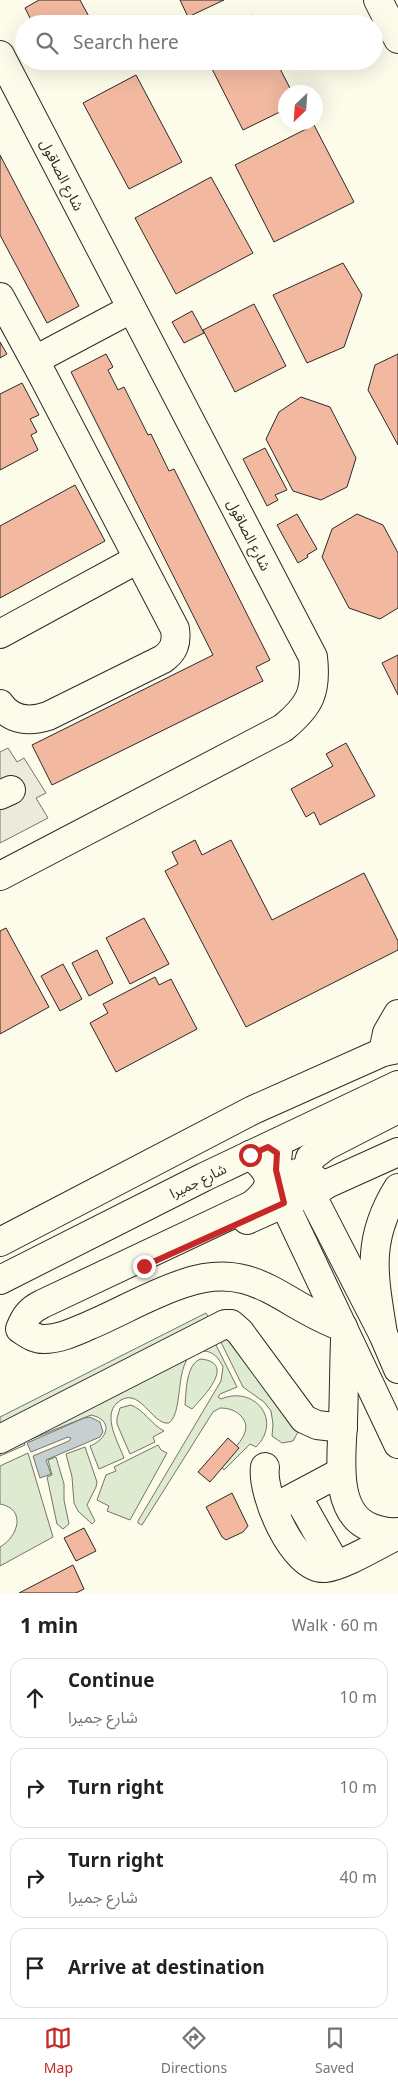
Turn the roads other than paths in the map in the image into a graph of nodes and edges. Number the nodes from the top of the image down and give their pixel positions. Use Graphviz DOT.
graph roads {
  1 [pos="378,0"];
  2 [pos="398,39"];
  3 [pos="0,55"];
  4 [pos="0,298"];
  5 [pos="135,316"];
  6 [pos="39,368"];
  7 [pos="138,559"];
  8 [pos="0,634"];
  9 [pos="0,704"];
  10 [pos="0,876"];
  11 [pos="398,1014"];
  12 [pos="390,1051"];
  13 [pos="398,1085"];
  14 [pos="398,1109"];
  15 [pos="269,1149"];
  16 [pos="398,1152"];
  17 [pos="398,1188"];
  18 [pos="317,1189"];
  19 [pos="284,1203"];
  20 [pos="0,1242"];
  21 [pos="0,1280"];
  22 [pos="344,1330"];
  23 [pos="10,1334"];
  24 [pos="383,1334"];
  25 [pos="397,1364"];
  26 [pos="343,1428"];
  27 [pos="0,1439"];
  28 [pos="398,1444"];
  29 [pos="265,1467"];
  30 [pos="341,1472"];
  31 [pos="297,1496"];
  32 [pos="273,1509"];
  33 [pos="398,1533"];
  34 [pos="336,1565"];
  1 -- 2 [label="main road"];
  3 -- 5 [label="main road, شارع الصاقول"];
  4 -- 6 [label="main road"];
  5 -- 6 [label="main road"];
  5 -- 10 [label="main road, شارع الصاقول"];
  6 -- 7 [label="main road"];
  7 -- 8 [label="main road"];
  7 -- 9 [label="main road"];
  11 -- 12 [label="main road"];
  12 -- 20 [label="main road"];
  13 -- 15 [label="main road, شارع جميرا"];
  14 -- 18 [label="main road"];
  15 -- 18 [label="main road"];
  15 -- 19 [label="main road"];
  15 -- 21 [label="main road, شارع جميرا"];
  15 -- 23 [label="main road"];
  16 -- 18 [label="main road"];
  17 -- 24 [label="main road"];
  18 -- 19 [label="main road"];
  18 -- 24 [label="main road"];
  19 -- 22 [label="main road"];
  19 -- 23 [label="main road"];
  22 -- 23 [label="main road"];
  22 -- 26 [label="main road"];
  22 -- 28 [label="main road"];
  24 -- 25 [label="main road"];
  26 -- 27 [label="main road"];
  26 -- 30 [label="main road"];
  29 -- 32 [label="main road"];
  30 -- 31 [label="main road"];
  30 -- 33 [label="main road"];
  31 -- 32 [label="main road"];
  31 -- 34 [label="main road"];
  32 -- 34 [label="main road"];
  33 -- 34 [label="main road"];
}
